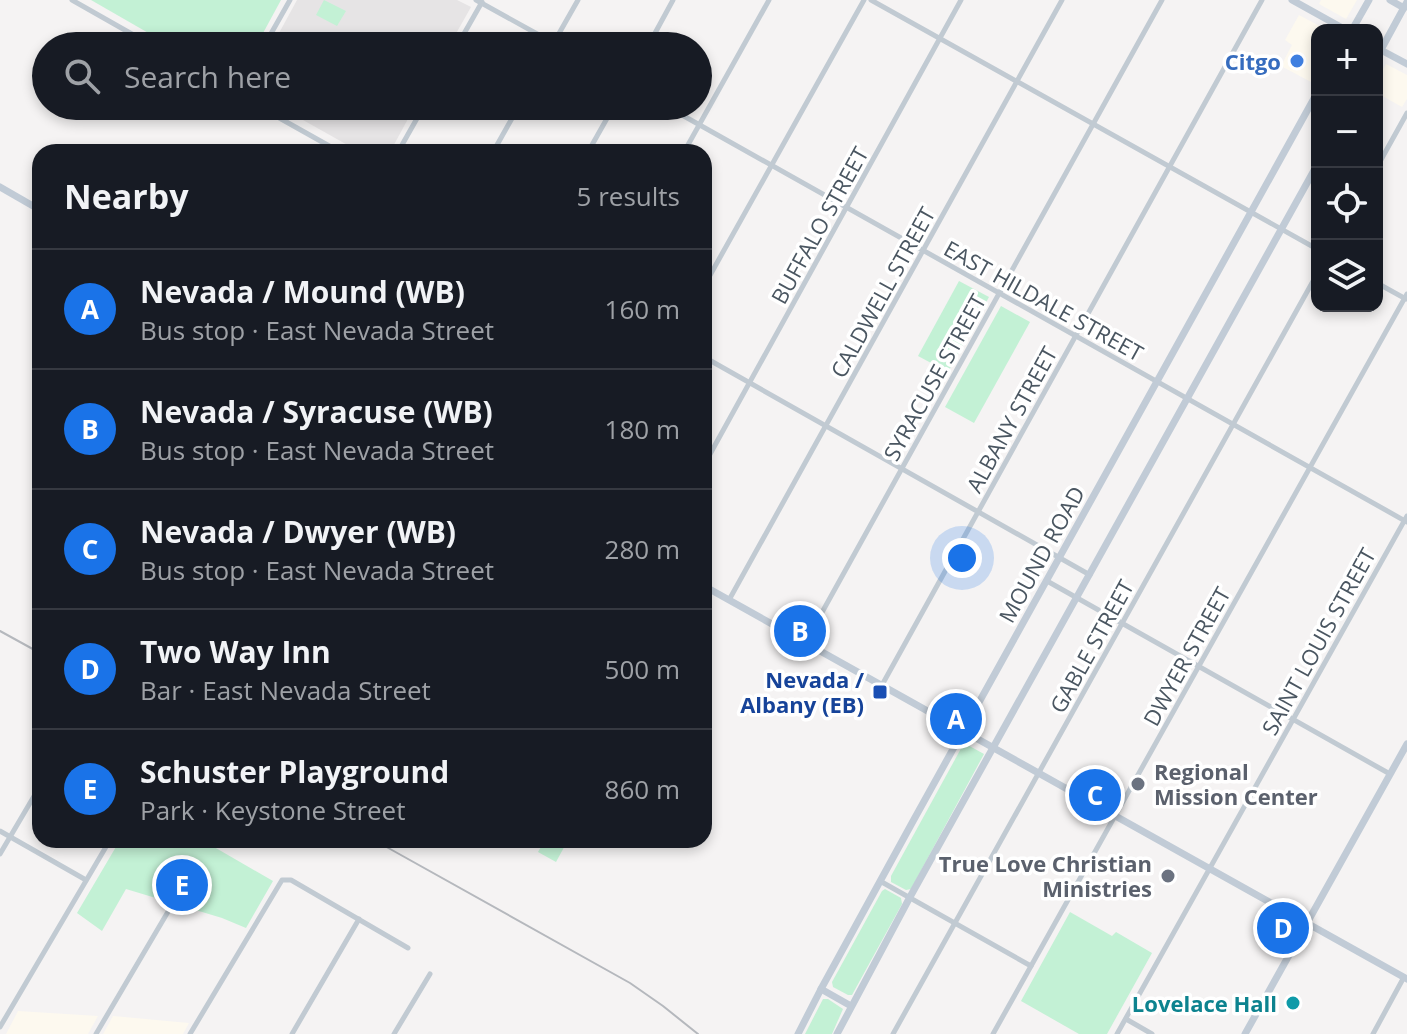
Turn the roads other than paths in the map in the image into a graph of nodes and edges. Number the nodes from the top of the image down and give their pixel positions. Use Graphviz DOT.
graph roads {
  1 [pos="72,0"];
  2 [pos="290,0"];
  3 [pos="578,0"];
  4 [pos="673,0"];
  5 [pos="769,0"];
  6 [pos="864,0"];
  7 [pos="871,0"];
  8 [pos="961,0"];
  9 [pos="1062,0"];
  10 [pos="1162,0"];
  11 [pos="1262,0"];
  12 [pos="1292,0"];
  13 [pos="1369,0"];
  14 [pos="1390,0"];
  15 [pos="480,1"];
  16 [pos="1405,5"];
  17 [pos="1335,24"];
  18 [pos="1355,24"];
  19 [pos="128,32"];
  20 [pos="272,32"];
  21 [pos="464,32"];
  22 [pos="533,32"];
  23 [pos="562,32"];
  24 [pos="656,32"];
  25 [pos="940,38"];
  26 [pos="1383,42"];
  27 [pos="1383,53"];
  28 [pos="1407,64"];
  29 [pos="1016,82"];
  30 [pos="1315,96"];
  31 [pos="712,102"];
  32 [pos="1407,113"];
  33 [pos="283,120"];
  34 [pos="416,120"];
  35 [pos="511,120"];
  36 [pos="606,120"];
  37 [pos="690,120"];
  38 [pos="702,120"];
  39 [pos="1093,124"];
  40 [pos="699,125"];
  41 [pos="326,144"];
  42 [pos="403,144"];
  43 [pos="498,144"];
  44 [pos="593,144"];
  45 [pos="688,144"];
  46 [pos="1383,156"];
  47 [pos="771,165"];
  48 [pos="1169,167"];
  49 [pos="1315,168"];
  50 [pos="0,187"];
  51 [pos="32,205"];
  52 [pos="847,207"];
  53 [pos="1251,212"];
  54 [pos="1282,229"];
  55 [pos="1311,246"];
  56 [pos="923,250"];
  57 [pos="712,272"];
  58 [pos="1311,285"];
  59 [pos="1383,286"];
  60 [pos="999,293"];
  61 [pos="1406,297"];
  62 [pos="1075,336"];
  63 [pos="712,362"];
  64 [pos="1157,382"];
  65 [pos="750,383"];
  66 [pos="1187,399"];
  67 [pos="1233,425"];
  68 [pos="826,426"];
  69 [pos="712,451"];
  70 [pos="1310,468"];
  71 [pos="902,469"];
  72 [pos="978,512"];
  73 [pos="1406,519"];
  74 [pos="1060,558"];
  75 [pos="1090,575"];
  76 [pos="1047,581"];
  77 [pos="712,590"];
  78 [pos="1076,598"];
  79 [pos="729,600"];
  80 [pos="1122,623"];
  81 [pos="805,643"];
  82 [pos="1199,666"];
  83 [pos="881,686"];
  84 [pos="1294,719"];
  85 [pos="963,732"];
  86 [pos="1407,744"];
  87 [pos="993,748"];
  88 [pos="1038,773"];
  89 [pos="1390,774"];
  90 [pos="32,800"];
  91 [pos="1115,816"];
  92 [pos="0,831"];
  93 [pos="10,837"];
  94 [pos="105,848"];
  95 [pos="0,854"];
  96 [pos="1210,869"];
  97 [pos="86,880"];
  98 [pos="880,881"];
  99 [pos="910,897"];
  100 [pos="169,910"];
  101 [pos="359,919"];
  102 [pos="955,923"];
  103 [pos="1307,924"];
  104 [pos="408,948"];
  105 [pos="1031,966"];
  106 [pos="430,974"];
  107 [pos="1406,978"];
  108 [pos="821,989"];
  109 [pos="851,1006"];
  110 [pos="1126,1019"];
  111 [pos="0,1027"];
  112 [pos="96,1034"];
  113 [pos="190,1034"];
  114 [pos="292,1034"];
  115 [pos="394,1034"];
  116 [pos="798,1034"];
  117 [pos="837,1034"];
  118 [pos="893,1034"];
  119 [pos="993,1034"];
  120 [pos="1117,1034"];
  121 [pos="1152,1034"];
  122 [pos="1245,1034"];
  123 [pos="1373,1034"];
  1 -- 19 [label="street"];
  2 -- 20 [label="street"];
  3 -- 23 [label="street"];
  4 -- 24 [label="street"];
  5 -- 31 [label="street"];
  6 -- 47 [label="street"];
  7 -- 25 [label="street"];
  8 -- 25 [label="street, BUFFALO STREET"];
  9 -- 29 [label="street, CALDWELL STREET"];
  10 -- 39 [label="street, SYRACUSE STREET"];
  11 -- 48 [label="street, ALBANY STREET"];
  12 -- 17 [label="main road"];
  13 -- 18 [label="main road"];
  14 -- 16 [label="main road"];
  15 -- 21 [label="street"];
  15 -- 22 [label="street"];
  16 -- 26 [label="main road"];
  25 -- 29 [label="street"];
  25 -- 52 [label="street, BUFFALO STREET"];
  27 -- 28 [label="main road"];
  29 -- 39 [label="street"];
  29 -- 56 [label="street, CALDWELL STREET"];
  30 -- 53 [label="main road, MOUND ROAD"];
  32 -- 46 [label="street"];
  33 -- 41 [label="street"];
  34 -- 42 [label="street"];
  35 -- 43 [label="street"];
  36 -- 44 [label="street"];
  37 -- 40 [label="street, EAST HILDALE STREET"];
  38 -- 40 [label="street"];
  39 -- 48 [label="street"];
  39 -- 60 [label="street, SYRACUSE STREET"];
  40 -- 45 [label="street"];
  40 -- 47 [label="street, EAST HILDALE STREET"];
  47 -- 52 [label="street, EAST HILDALE STREET"];
  47 -- 57 [label="street"];
  48 -- 53 [label="street"];
  48 -- 62 [label="street, ALBANY STREET"];
  49 -- 54 [label="main road"];
  50 -- 51 [label="main road"];
  52 -- 56 [label="street, EAST HILDALE STREET"];
  52 -- 65 [label="street, BUFFALO STREET"];
  53 -- 54 [label="street"];
  53 -- 64 [label="main road, MOUND ROAD"];
  54 -- 55 [label="street"];
  54 -- 66 [label="main road"];
  56 -- 60 [label="street, EAST HILDALE STREET"];
  56 -- 68 [label="street, CALDWELL STREET"];
  58 -- 67 [label="street, GABLE STREET"];
  59 -- 61 [label="street"];
  60 -- 62 [label="street, EAST HILDALE STREET"];
  60 -- 71 [label="street, SYRACUSE STREET"];
  61 -- 70 [label="street, DWYER STREET"];
  62 -- 64 [label="street, EAST HILDALE STREET"];
  62 -- 72 [label="street, ALBANY STREET"];
  63 -- 65 [label="street"];
  64 -- 66 [label="street, EAST HILDALE STREET"];
  64 -- 74 [label="main road, MOUND ROAD"];
  65 -- 68 [label="street"];
  65 -- 69 [label="street, BUFFALO STREET"];
  66 -- 67 [label="street, EAST HILDALE STREET"];
  66 -- 75 [label="main road"];
  67 -- 70 [label="street, EAST HILDALE STREET"];
  67 -- 80 [label="street, GABLE STREET"];
  68 -- 71 [label="street"];
  68 -- 79 [label="street, CALDWELL STREET"];
  70 -- 73 [label="street, EAST HILDALE STREET"];
  70 -- 82 [label="street, DWYER STREET"];
  71 -- 72 [label="street"];
  71 -- 81 [label="street, SYRACUSE STREET"];
  72 -- 74 [label="street"];
  72 -- 83 [label="street, ALBANY STREET"];
  73 -- 84 [label="street, SAINT LOUIS STREET"];
  74 -- 75 [label="street"];
  74 -- 76 [label="main road, MOUND ROAD"];
  75 -- 78 [label="main road"];
  76 -- 78 [label="street"];
  76 -- 85 [label="main road, MOUND ROAD"];
  77 -- 79 [label="main road"];
  78 -- 80 [label="street"];
  78 -- 87 [label="main road"];
  79 -- 81 [label="main road"];
  80 -- 82 [label="street"];
  80 -- 88 [label="street, GABLE STREET"];
  81 -- 83 [label="main road"];
  82 -- 84 [label="street"];
  82 -- 91 [label="street, DWYER STREET"];
  83 -- 85 [label="main road"];
  84 -- 89 [label="street"];
  84 -- 96 [label="street, SAINT LOUIS STREET"];
  85 -- 87 [label="main road"];
  85 -- 98 [label="main road, MOUND ROAD"];
  86 -- 89 [label="main road"];
  87 -- 88 [label="main road"];
  87 -- 99 [label="main road"];
  88 -- 91 [label="main road"];
  88 -- 102 [label="street, GABLE STREET"];
  89 -- 103 [label="main road"];
  90 -- 93 [label="street"];
  91 -- 96 [label="main road"];
  91 -- 105 [label="street, DWYER STREET"];
  92 -- 93 [label="street"];
  93 -- 95 [label="street"];
  93 -- 97 [label="street"];
  94 -- 97 [label="street"];
  96 -- 103 [label="main road"];
  96 -- 110 [label="street, SAINT LOUIS STREET"];
  97 -- 111 [label="street"];
  98 -- 99 [label="street"];
  98 -- 108 [label="main road, MOUND ROAD"];
  99 -- 102 [label="street"];
  99 -- 109 [label="main road"];
  100 -- 112 [label="street"];
  101 -- 104 [label="street"];
  101 -- 113 [label="street"];
  101 -- 114 [label="street"];
  102 -- 105 [label="street"];
  102 -- 118 [label="street, GABLE STREET"];
  103 -- 107 [label="main road"];
  103 -- 122 [label="main road"];
  105 -- 119 [label="street, DWYER STREET"];
  106 -- 115 [label="street"];
  107 -- 123 [label="street"];
  108 -- 109 [label="main road"];
  108 -- 116 [label="main road, MOUND ROAD"];
  109 -- 117 [label="main road"];
  110 -- 120 [label="street, SAINT LOUIS STREET"];
  110 -- 121 [label="street"];
}
